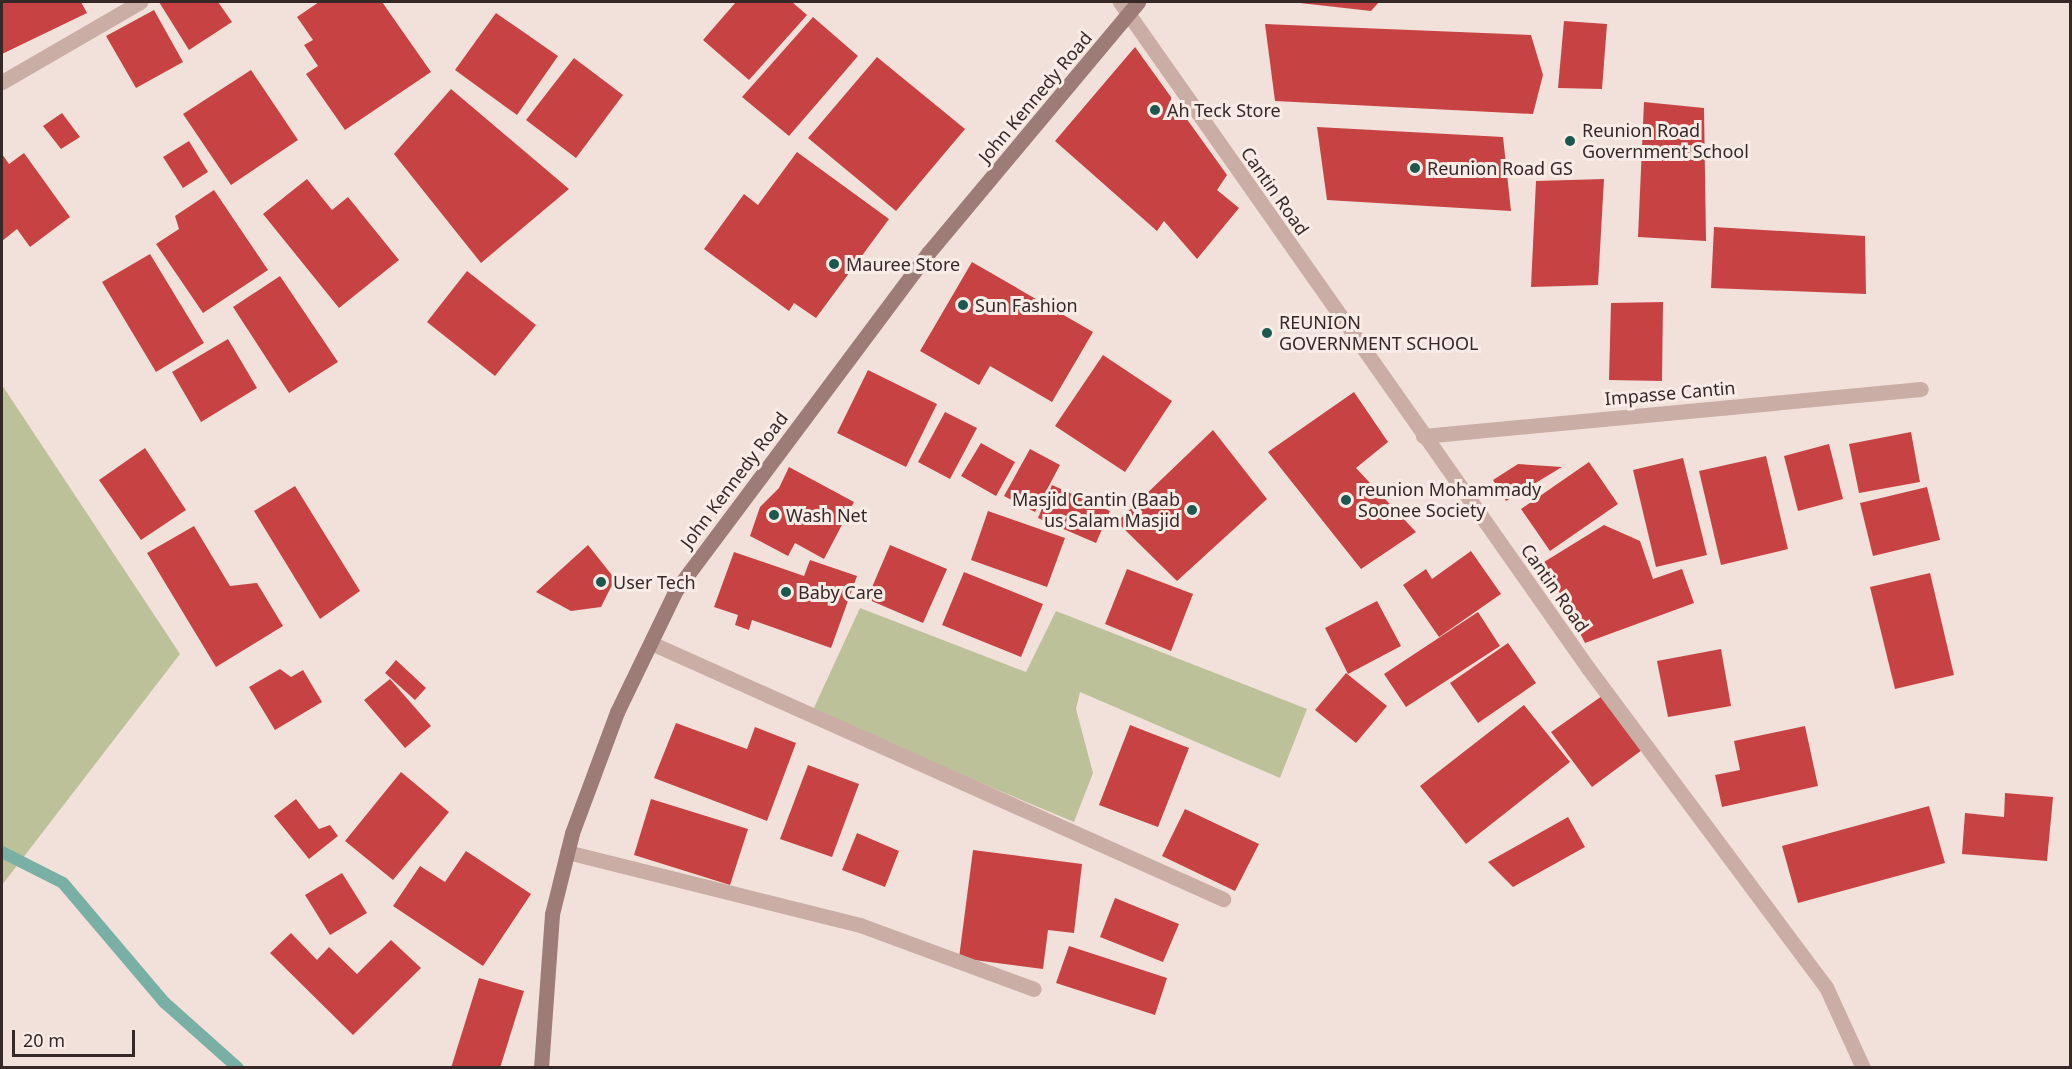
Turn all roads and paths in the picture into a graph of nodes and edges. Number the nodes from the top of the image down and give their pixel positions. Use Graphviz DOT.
graph roads {
  1 [pos="140,2"];
  2 [pos="1129,6"];
  3 [pos="2,82"];
  4 [pos="1921,389"];
  5 [pos="1424,436"];
  6 [pos="651,643"];
  7 [pos="567,852"];
  8 [pos="1223,899"];
  9 [pos="1034,990"];
  10 [pos="541,1068"];
  11 [pos="1863,1068"];
  1 -- 3 [label="street"];
  2 -- 5 [label="street, Cantin Road"];
  2 -- 6 [label="main road, John Kennedy Road"];
  4 -- 5 [label="street, Impasse Cantin"];
  5 -- 11 [label="street, Cantin Road"];
  6 -- 7 [label="main road, John Kennedy Road"];
  6 -- 8 [label="street"];
  7 -- 9 [label="street"];
  7 -- 10 [label="main road, John Kennedy Road"];
}
